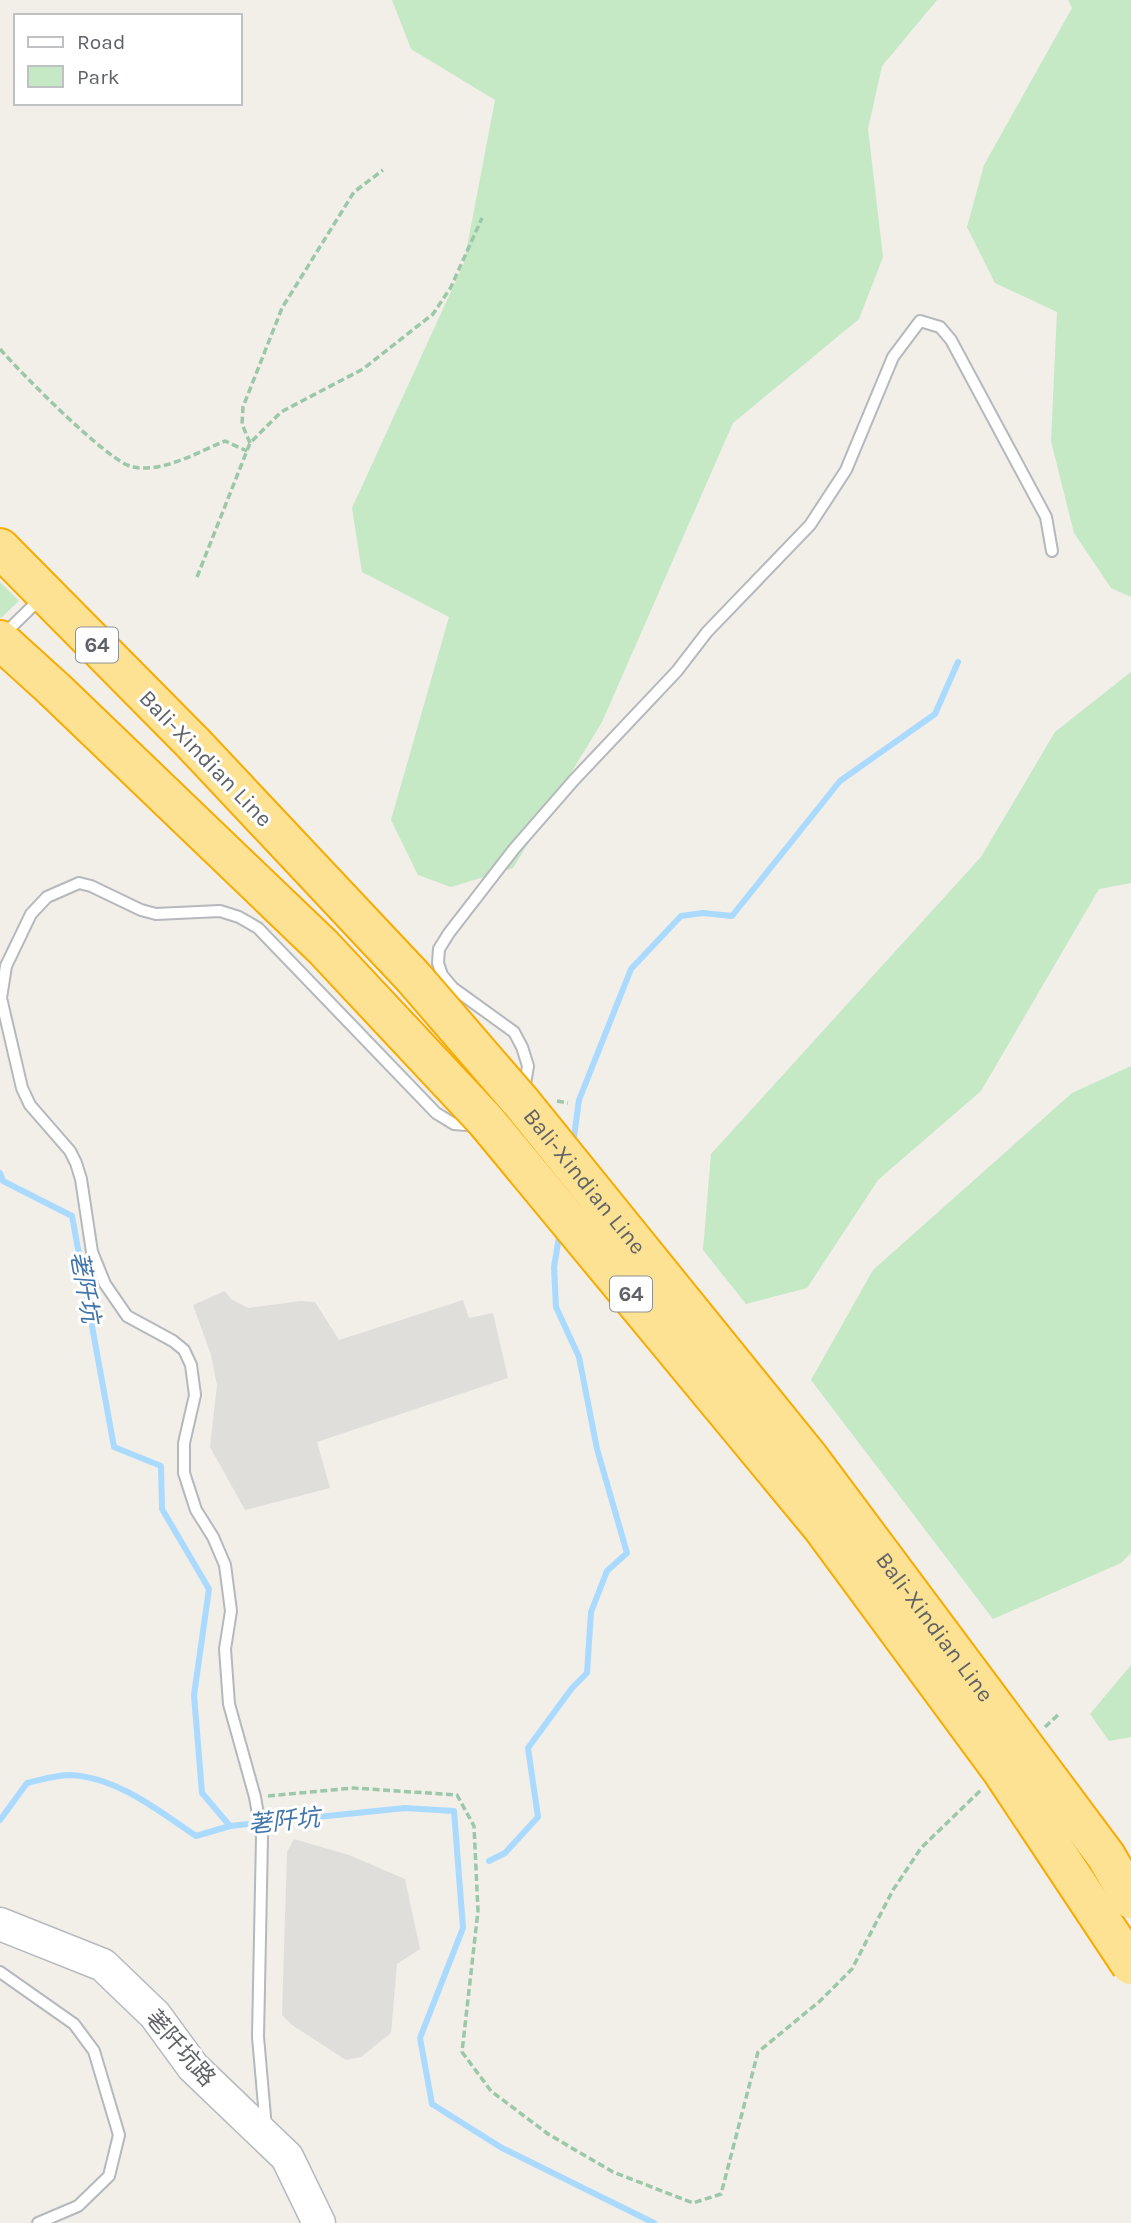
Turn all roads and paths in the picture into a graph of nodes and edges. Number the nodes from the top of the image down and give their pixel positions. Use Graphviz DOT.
graph roads {
  1 [pos="383,170"];
  2 [pos="482,218"];
  3 [pos="0,349"];
  4 [pos="250,443"];
  5 [pos="247,451"];
  6 [pos="0,548"];
  7 [pos="1052,551"];
  8 [pos="197,577"];
  9 [pos="45,594"];
  10 [pos="0,639"];
  11 [pos="514,1107"];
  12 [pos="497,1121"];
  13 [pos="1059,1714"];
  14 [pos="1039,1733"];
  15 [pos="990,1781"];
  16 [pos="256,1800"];
  17 [pos="1131,1899"];
  18 [pos="0,1924"];
  19 [pos="1131,1965"];
  20 [pos="0,1972"];
  21 [pos="267,2136"];
  22 [pos="38,2223"];
  23 [pos="319,2223"];
  1 -- 4 [label="path"];
  2 -- 4 [label="path"];
  3 -- 5 [label="path"];
  4 -- 5 [label="path"];
  5 -- 8 [label="path"];
  6 -- 9 [label="highway, Bali-Xindian Line / 64"];
  7 -- 11 [label="lane"];
  9 -- 10 [label="lane"];
  9 -- 17 [label="highway, Bali-Xindian Line / 64, bridge"];
  10 -- 19 [label="highway, Bali-Xindian Line / 64, bridge"];
  12 -- 16 [label="lane"];
  13 -- 14 [label="path"];
  15 -- 16 [label="path"];
  16 -- 21 [label="lane"];
  18 -- 21 [label="street, 荖阡坑路"];
  20 -- 22 [label="lane"];
  21 -- 23 [label="street, 荖阡坑路"];
}
